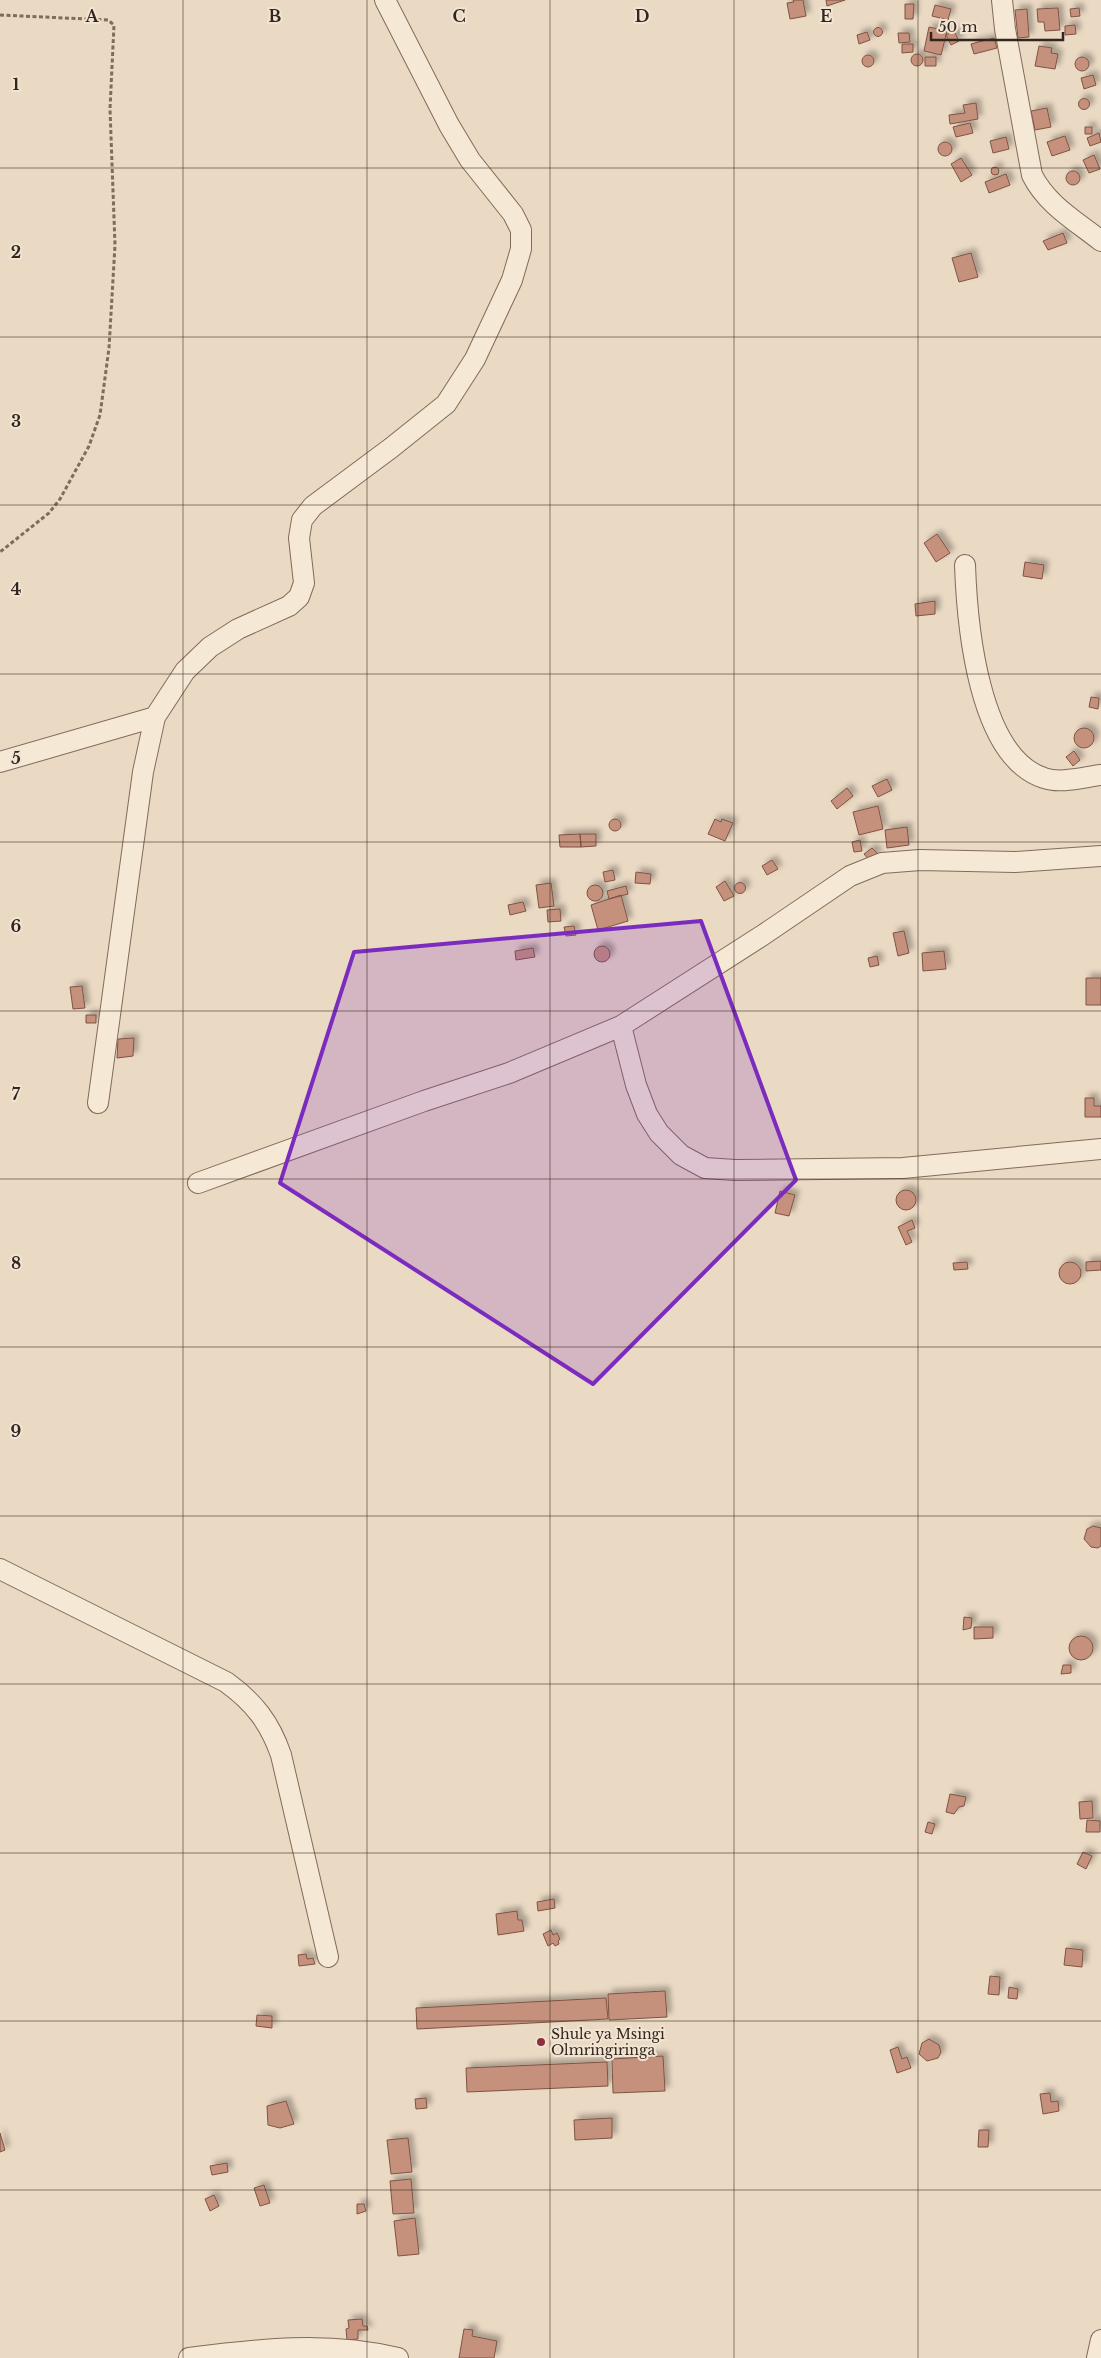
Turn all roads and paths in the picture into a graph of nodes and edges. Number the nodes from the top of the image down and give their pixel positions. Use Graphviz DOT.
graph roads {
  1 [pos="385,0"];
  2 [pos="1002,0"];
  3 [pos="0,15"];
  4 [pos="1101,241"];
  5 [pos="0,552"];
  6 [pos="965,565"];
  7 [pos="155,717"];
  8 [pos="0,762"];
  9 [pos="1101,775"];
  10 [pos="1101,856"];
  11 [pos="621,1026"];
  12 [pos="98,1103"];
  13 [pos="1101,1149"];
  14 [pos="198,1184"];
  15 [pos="0,1568"];
  16 [pos="328,1957"];
  17 [pos="1101,2340"];
  18 [pos="189,2358"];
  19 [pos="398,2358"];
  20 [pos="1097,2358"];
  1 -- 7 [label="street"];
  2 -- 4 [label="street"];
  3 -- 5 [label="path"];
  6 -- 9 [label="street"];
  7 -- 8 [label="street"];
  7 -- 12 [label="street"];
  10 -- 11 [label="street"];
  11 -- 13 [label="street"];
  11 -- 14 [label="street"];
  15 -- 16 [label="street"];
  17 -- 20 [label="street"];
  18 -- 19 [label="street"];
}
